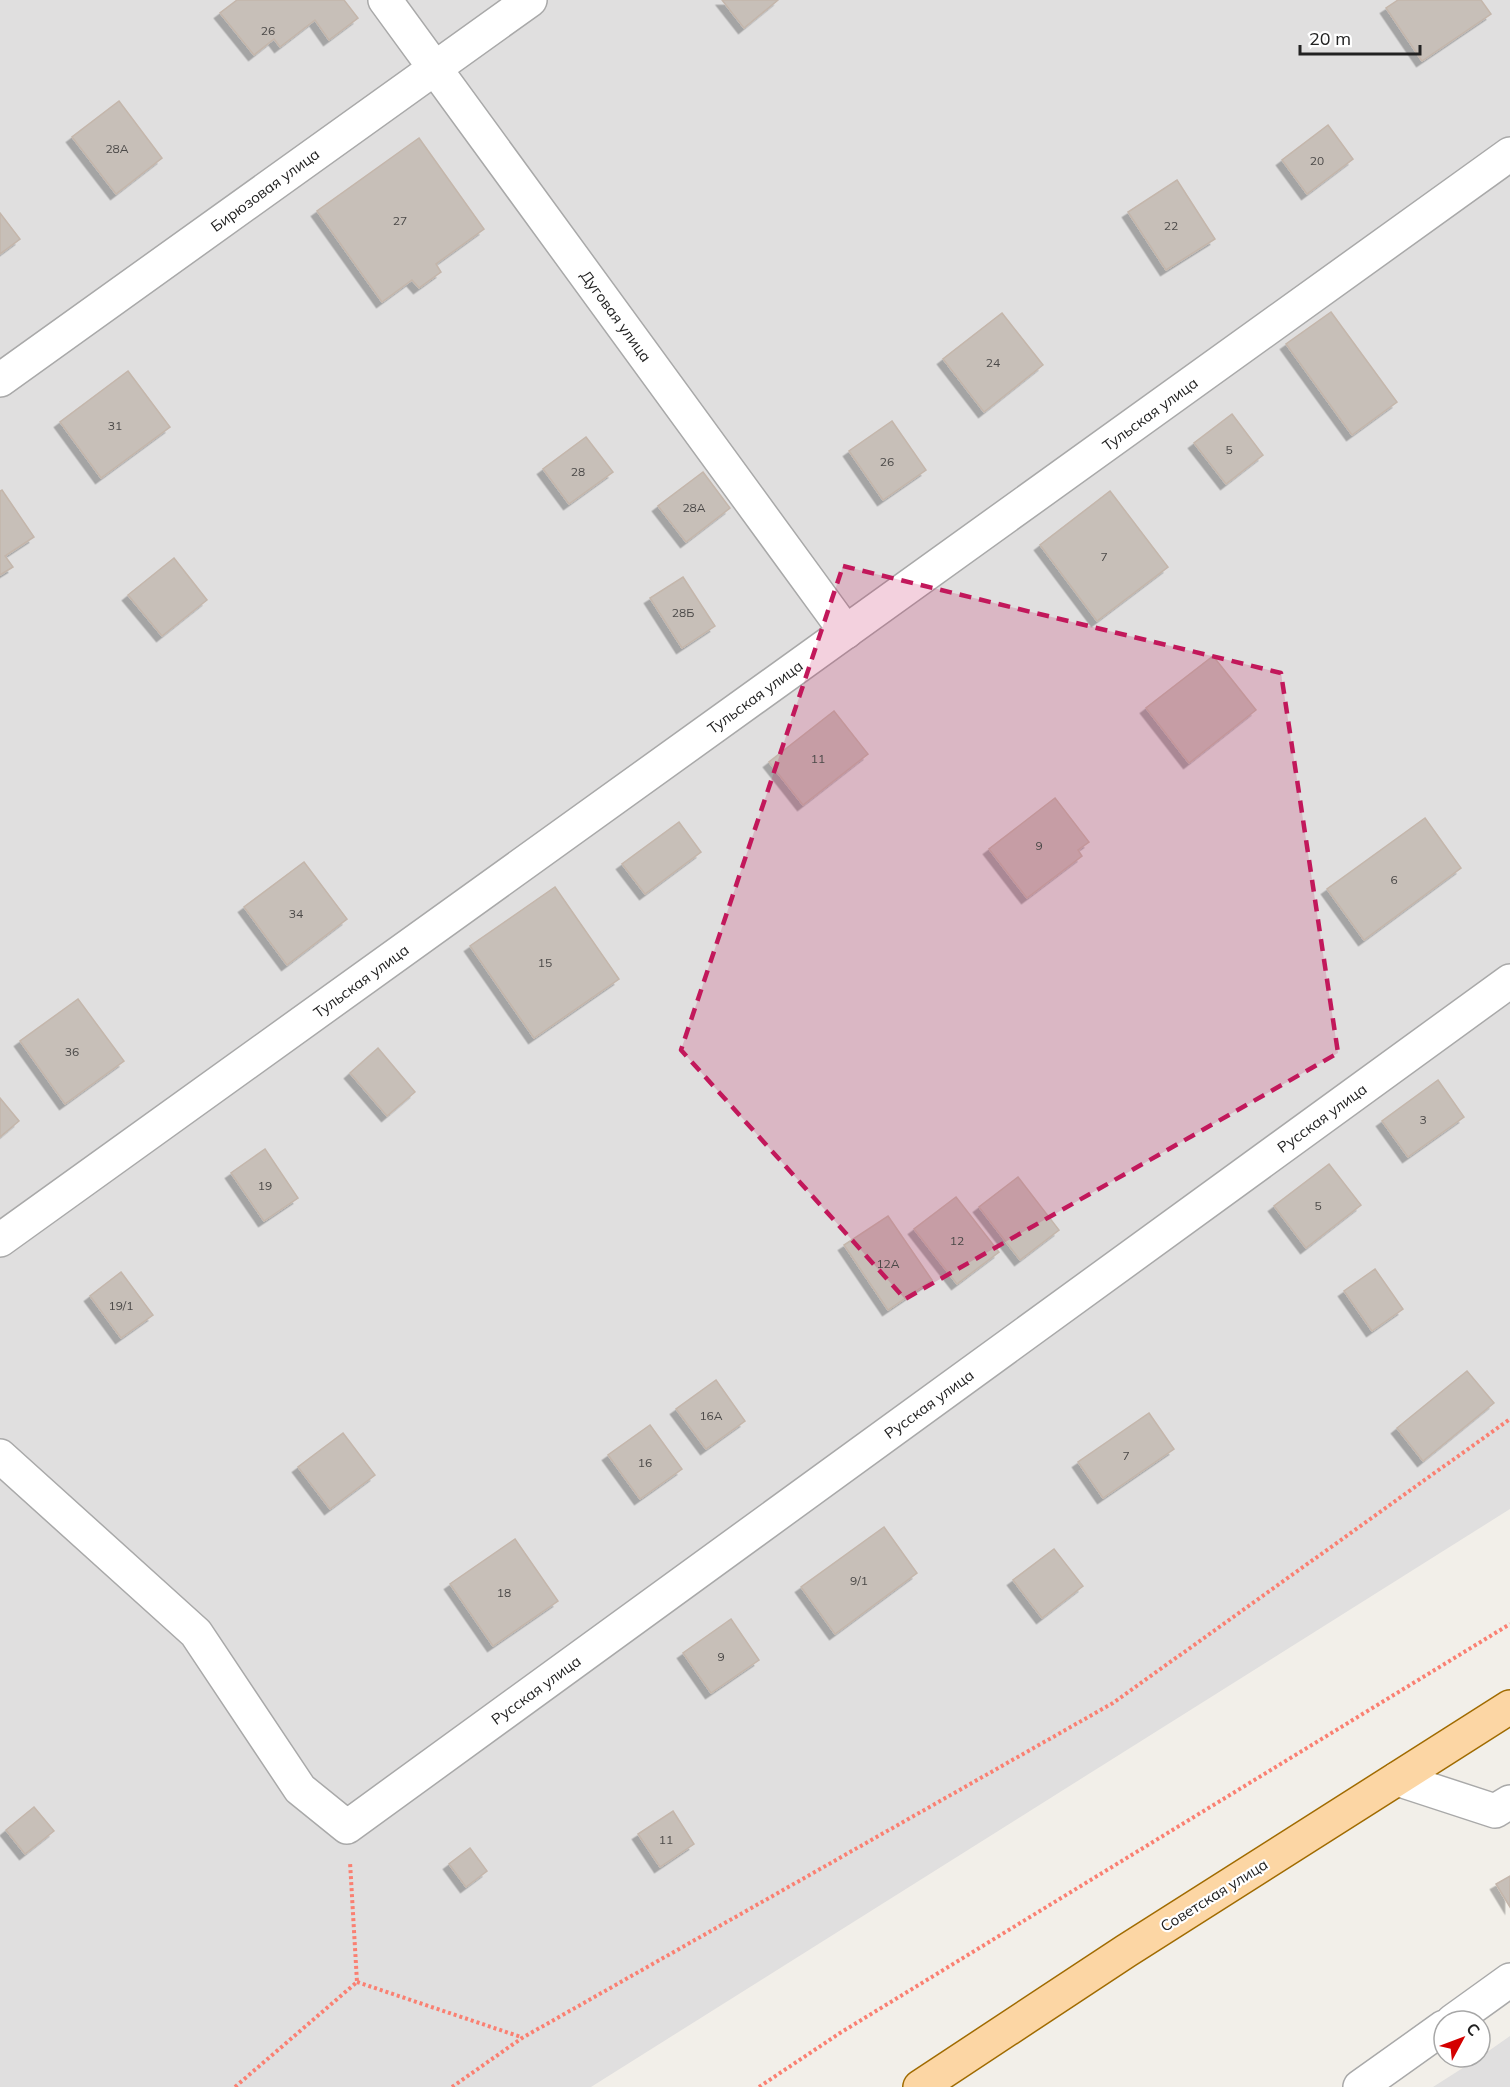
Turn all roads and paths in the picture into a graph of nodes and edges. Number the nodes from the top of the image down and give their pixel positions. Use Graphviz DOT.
graph roads {
  1 [pos="385,0"];
  2 [pos="530,0"];
  3 [pos="435,68"];
  4 [pos="1510,154"];
  5 [pos="0,380"];
  6 [pos="846,632"];
  7 [pos="1510,981"];
  8 [pos="0,1240"];
  9 [pos="1510,1419"];
  10 [pos="0,1456"];
  11 [pos="1510,1624"];
  12 [pos="1510,1707"];
  13 [pos="1397,1779"];
  14 [pos="1510,1802"];
  15 [pos="348,1827"];
  16 [pos="1510,1980"];
  17 [pos="357,1982"];
  18 [pos="1470,2009"];
  19 [pos="1432,2036"];
  20 [pos="522,2038"];
  21 [pos="235,2087"];
  22 [pos="452,2087"];
  23 [pos="759,2087"];
  24 [pos="920,2087"];
  25 [pos="1360,2087"];
  1 -- 3 [label="street, Дуговая улица"];
  2 -- 3 [label="street, Бирюзовая улица"];
  3 -- 5 [label="street, Бирюзовая улица"];
  3 -- 6 [label="street, Дуговая улица"];
  4 -- 6 [label="street, Тульская улица"];
  6 -- 8 [label="street, Тульская улица"];
  7 -- 15 [label="street, Русская улица"];
  9 -- 20 [label="path"];
  10 -- 15 [label="street"];
  11 -- 23 [label="path"];
  12 -- 13 [label="main road, Советская улица"];
  13 -- 14 [label="street"];
  13 -- 24 [label="main road, Советская улица"];
  15 -- 17 [label="path"];
  16 -- 18 [label="street"];
  17 -- 20 [label="path"];
  17 -- 21 [label="path"];
  19 -- 25 [label="street"];
  20 -- 22 [label="path"];
}
